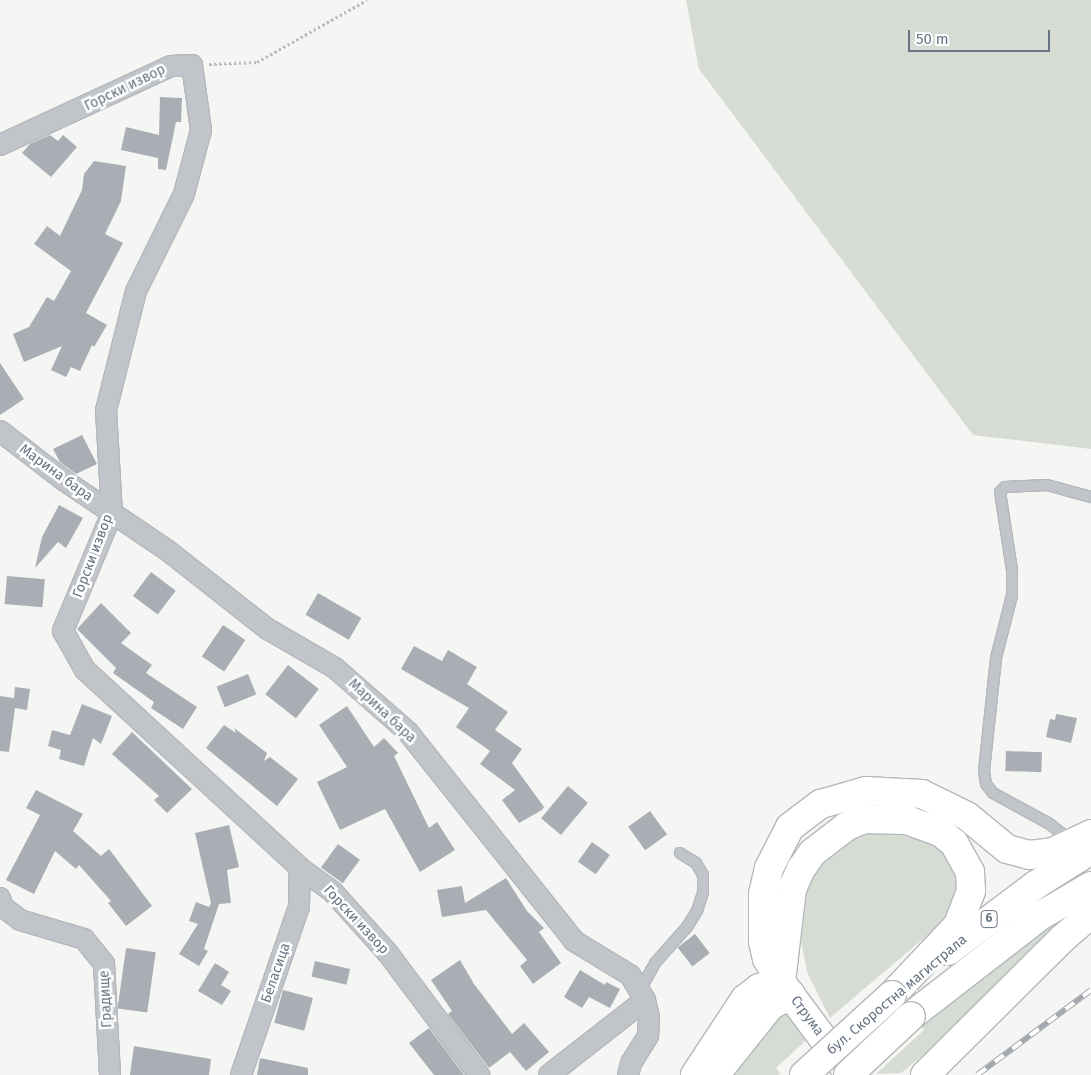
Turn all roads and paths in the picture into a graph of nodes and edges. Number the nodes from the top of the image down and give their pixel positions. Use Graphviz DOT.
graph roads {
  1 [pos="367,0"];
  2 [pos="192,65"];
  3 [pos="0,144"];
  4 [pos="0,431"];
  5 [pos="1091,496"];
  6 [pos="112,513"];
  7 [pos="1085,842"];
  8 [pos="680,853"];
  9 [pos="300,868"];
  10 [pos="1091,886"];
  11 [pos="0,898"];
  12 [pos="1091,914"];
  13 [pos="786,989"];
  14 [pos="892,995"];
  15 [pos="645,1000"];
  16 [pos="110,1075"];
  17 [pos="241,1075"];
  18 [pos="479,1075"];
  19 [pos="549,1075"];
  20 [pos="628,1075"];
  21 [pos="696,1075"];
  22 [pos="715,1075"];
  23 [pos="804,1075"];
  24 [pos="849,1075"];
  25 [pos="925,1075"];
  1 -- 2 [label="path"];
  2 -- 3 [label="street, Горски извор"];
  2 -- 6 [label="street, Горски извор"];
  4 -- 6 [label="street, Марина бара"];
  5 -- 7 [label="lane"];
  6 -- 9 [label="street, Горски извор"];
  6 -- 15 [label="street, Марина бара"];
  7 -- 13 [label="main road, Струма"];
  7 -- 14 [label="main road, бул. Скоростна магистрала / 6"];
  8 -- 15 [label="lane"];
  9 -- 17 [label="street, Беласица"];
  9 -- 18 [label="street, Горски извор"];
  10 -- 24 [label="main road, бул. Скоростна магистрала / 6, bridge"];
  11 -- 16 [label="street, Градище"];
  12 -- 25 [label="main road"];
  13 -- 14 [label="main road"];
  13 -- 21 [label="main road"];
  13 -- 22 [label="main road"];
  13 -- 24 [label="main road, Струма"];
  14 -- 23 [label="main road, бул. Скоростна магистрала / 6, bridge"];
  15 -- 19 [label="street"];
  15 -- 20 [label="street, Марина бара"];
}
